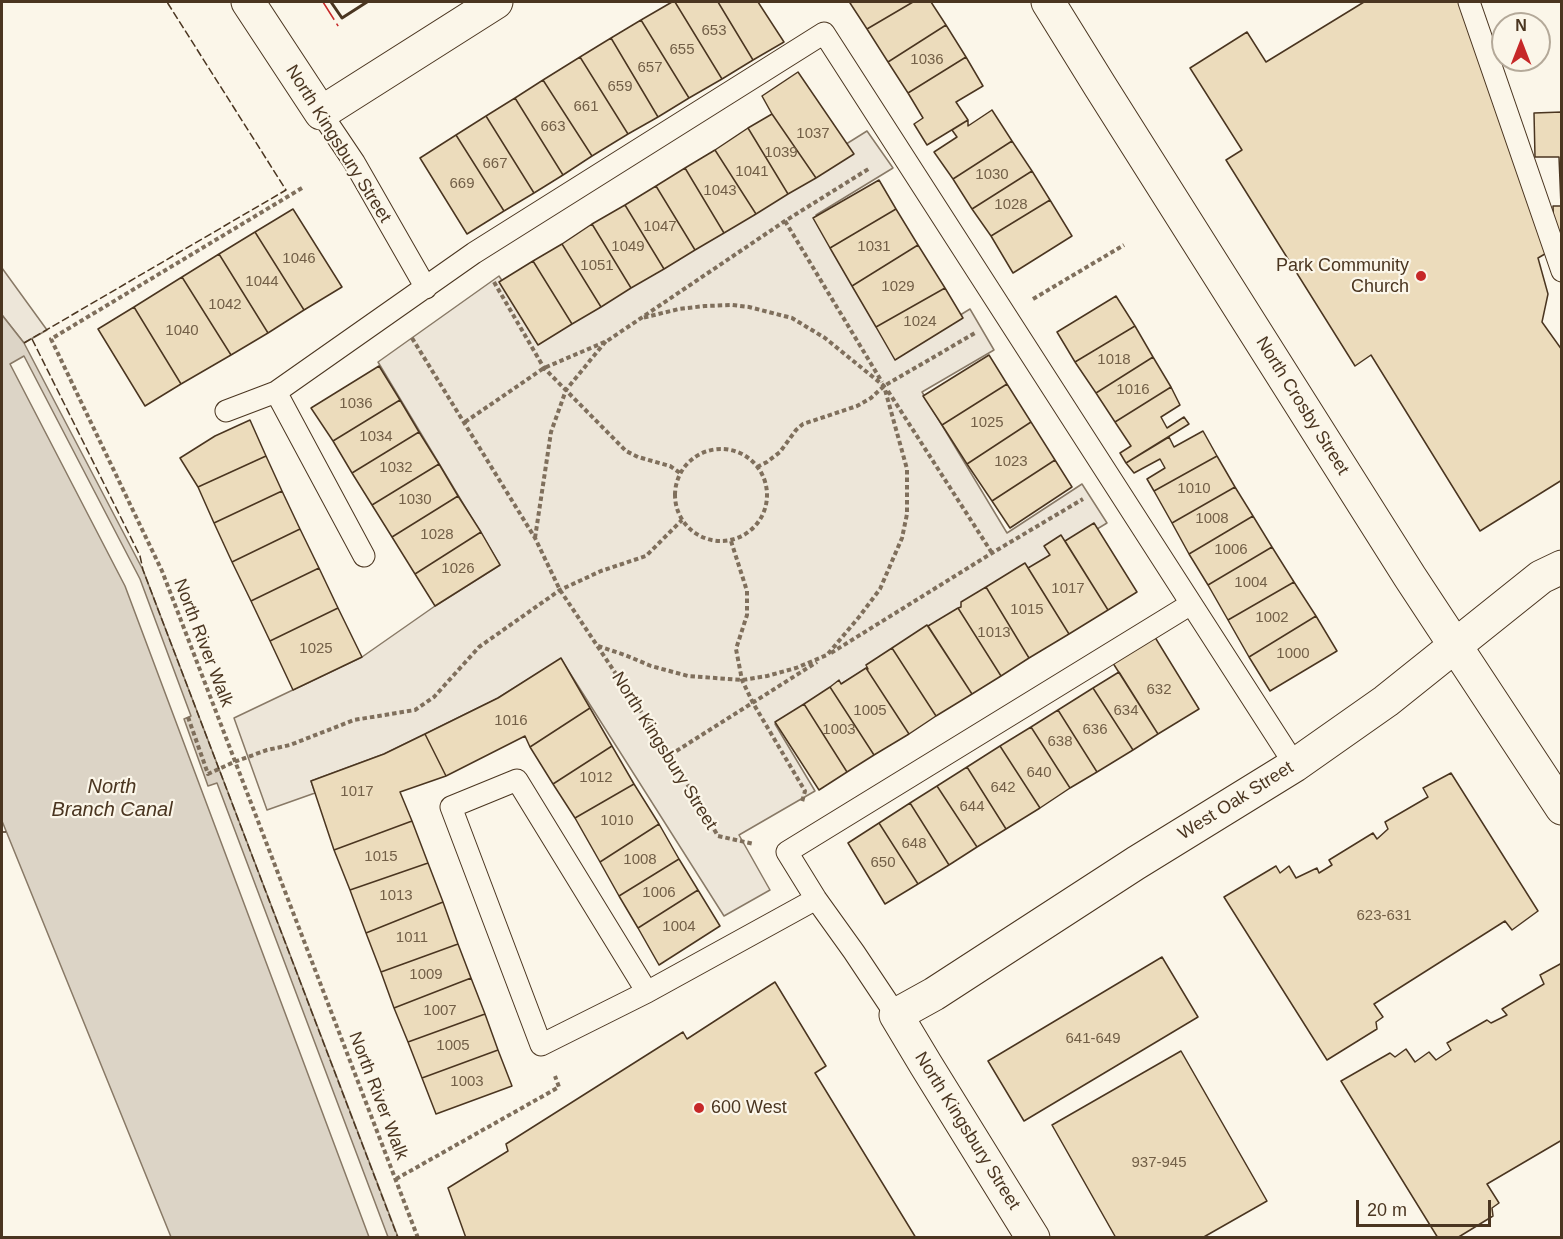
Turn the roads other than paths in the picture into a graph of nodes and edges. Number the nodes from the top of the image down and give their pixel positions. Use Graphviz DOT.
graph roads {
  1 [pos="248,2"];
  2 [pos="496,2"];
  3 [pos="1048,2"];
  4 [pos="1469,2"];
  5 [pos="321,113"];
  6 [pos="1562,271"];
  7 [pos="426,288"];
  8 [pos="276,392"];
  9 [pos="226,411"];
  10 [pos="364,556"];
  11 [pos="1562,567"];
  12 [pos="1191,604"];
  13 [pos="1455,646"];
  14 [pos="1295,765"];
  15 [pos="1562,808"];
  16 [pos="816,899"];
  17 [pos="647,992"];
  18 [pos="896,1015"];
  19 [pos="1033,1238"];
  1 -- 5 [label="street, North Kingsbury Street"];
  2 -- 5 [label="street"];
  3 -- 13 [label="street, North Crosby Street"];
  4 -- 6 [label="lane"];
  5 -- 7 [label="lane, North Kingsbury Street"];
  7 -- 8 [label="lane"];
  7 -- 12 [label="lane"];
  8 -- 9 [label="lane"];
  8 -- 10 [label="lane"];
  11 -- 13 [label="street, West Oak Street"];
  12 -- 14 [label="lane"];
  12 -- 16 [label="lane, North Kingsbury Street"];
  13 -- 14 [label="street, West Oak Street"];
  13 -- 15 [label="street, North Crosby Street"];
  14 -- 18 [label="street, West Oak Street"];
  16 -- 17 [label="lane"];
  16 -- 18 [label="lane, North Kingsbury Street"];
  17 -- 17 [label="lane"];
  18 -- 19 [label="street, North Kingsbury Street"];
}
